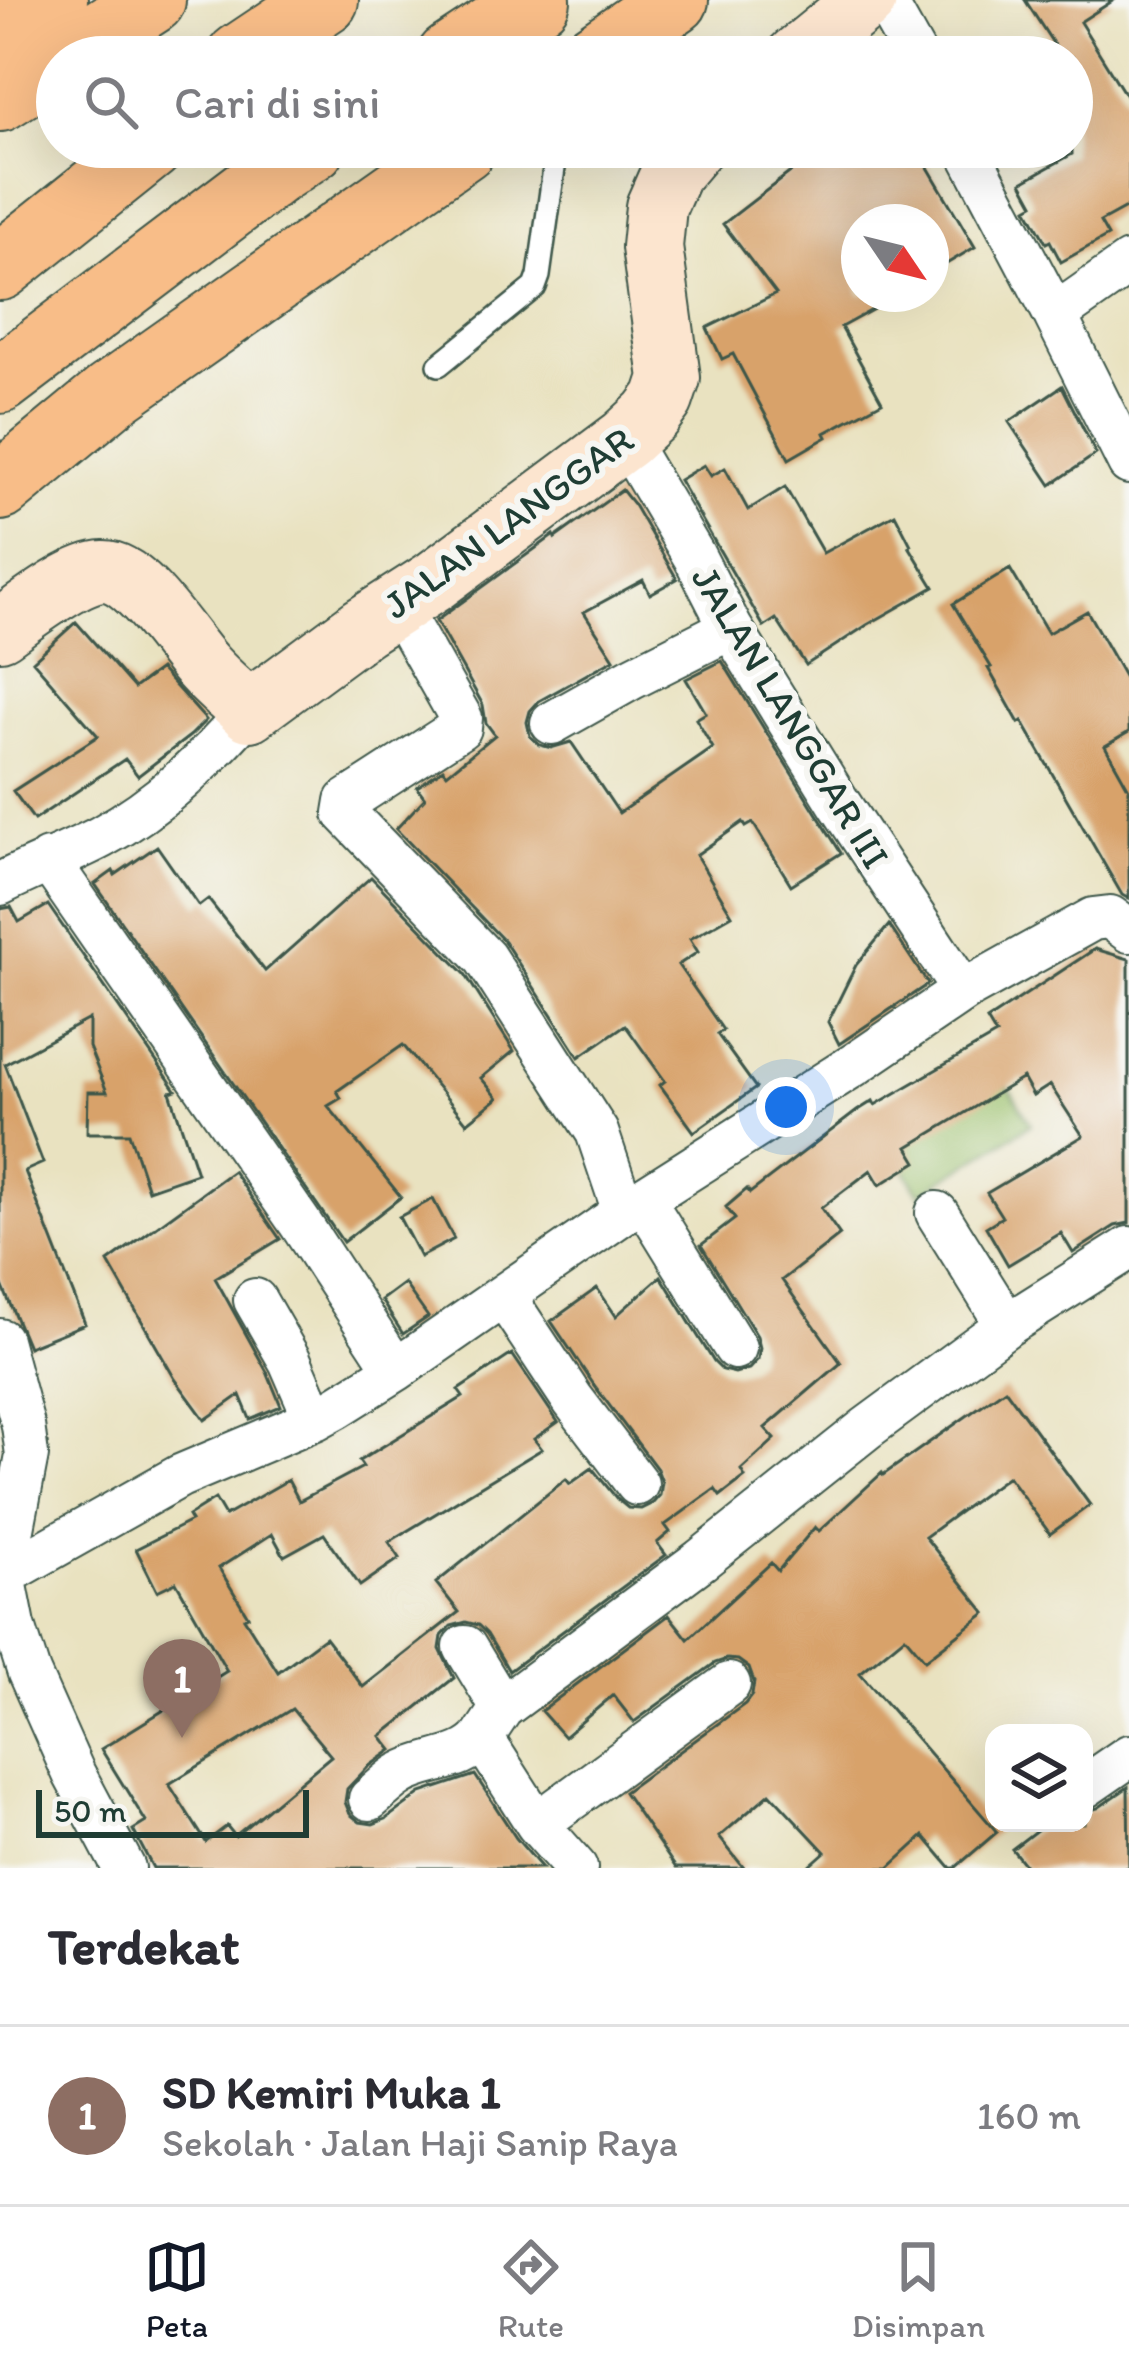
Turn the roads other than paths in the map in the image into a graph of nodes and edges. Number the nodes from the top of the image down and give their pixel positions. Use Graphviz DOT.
graph roads {
  1 [pos="54,0"];
  2 [pos="152,0"];
  3 [pos="329,0"];
  4 [pos="537,0"];
  5 [pos="675,0"];
  6 [pos="866,0"];
  7 [pos="884,0"];
  8 [pos="0,31"];
  9 [pos="96,36"];
  10 [pos="273,36"];
  11 [pos="287,36"];
  12 [pos="482,36"];
  13 [pos="623,36"];
  14 [pos="822,36"];
  15 [pos="904,36"];
  16 [pos="36,75"];
  17 [pos="0,98"];
  18 [pos="65,168"];
  19 [pos="124,168"];
  20 [pos="280,168"];
  21 [pos="434,168"];
  22 [pos="554,168"];
  23 [pos="674,168"];
  24 [pos="977,168"];
  25 [pos="0,209"];
  26 [pos="1129,263"];
  27 [pos="0,267"];
  28 [pos="1055,314"];
  29 [pos="439,364"];
  30 [pos="0,380"];
  31 [pos="625,440"];
  32 [pos="1129,463"];
  33 [pos="0,487"];
  34 [pos="397,605"];
  35 [pos="730,628"];
  36 [pos="0,631"];
  37 [pos="249,710"];
  38 [pos="552,723"];
  39 [pos="48,860"];
  40 [pos="0,884"];
  41 [pos="1129,931"];
  42 [pos="963,991"];
  43 [pos="634,1205"];
  44 [pos="937,1213"];
  45 [pos="1125,1262"];
  46 [pos="505,1296"];
  47 [pos="255,1300"];
  48 [pos="1007,1325"];
  49 [pos="0,1340"];
  50 [pos="735,1348"];
  51 [pos="396,1370"];
  52 [pos="315,1419"];
  53 [pos="637,1484"];
  54 [pos="11,1493"];
  55 [pos="4,1575"];
  56 [pos="466,1647"];
  57 [pos="14,1679"];
  58 [pos="729,1684"];
  59 [pos="492,1723"];
  60 [pos="1129,1756"];
  61 [pos="1093,1781"];
  62 [pos="370,1799"];
  63 [pos="537,1824"];
  64 [pos="124,1868"];
  65 [pos="576,1868"];
  1 -- 8 [label="highway"];
  2 -- 9 [label="highway"];
  3 -- 10 [label="highway"];
  3 -- 11 [label="highway"];
  4 -- 12 [label="highway"];
  5 -- 13 [label="highway"];
  6 -- 14 [label="street"];
  7 -- 15 [label="street"];
  16 -- 17 [label="highway"];
  18 -- 25 [label="highway"];
  19 -- 27 [label="highway"];
  20 -- 30 [label="highway"];
  21 -- 33 [label="highway"];
  22 -- 29 [label="lane"];
  23 -- 31 [label="street, JALAN LANGGAR"];
  24 -- 28 [label="street"];
  26 -- 28 [label="street"];
  28 -- 32 [label="street"];
  31 -- 34 [label="street, JALAN LANGGAR"];
  31 -- 35 [label="street, JALAN LANGGAR III"];
  34 -- 37 [label="street, JALAN LANGGAR"];
  34 -- 43 [label="street"];
  35 -- 38 [label="street"];
  35 -- 42 [label="street, JALAN LANGGAR III"];
  36 -- 37 [label="street"];
  37 -- 39 [label="street"];
  39 -- 40 [label="street"];
  39 -- 51 [label="street"];
  41 -- 42 [label="street"];
  42 -- 43 [label="street"];
  43 -- 46 [label="street"];
  43 -- 50 [label="street"];
  44 -- 48 [label="street"];
  45 -- 48 [label="street"];
  46 -- 51 [label="street"];
  46 -- 53 [label="street"];
  47 -- 52 [label="street"];
  48 -- 59 [label="street"];
  49 -- 54 [label="street"];
  51 -- 52 [label="street"];
  52 -- 55 [label="street"];
  54 -- 55 [label="street"];
  55 -- 57 [label="street"];
  56 -- 59 [label="street"];
  57 -- 64 [label="street"];
  58 -- 63 [label="street"];
  59 -- 62 [label="street"];
  59 -- 63 [label="street"];
  60 -- 61 [label="street"];
  63 -- 65 [label="street"];
}
